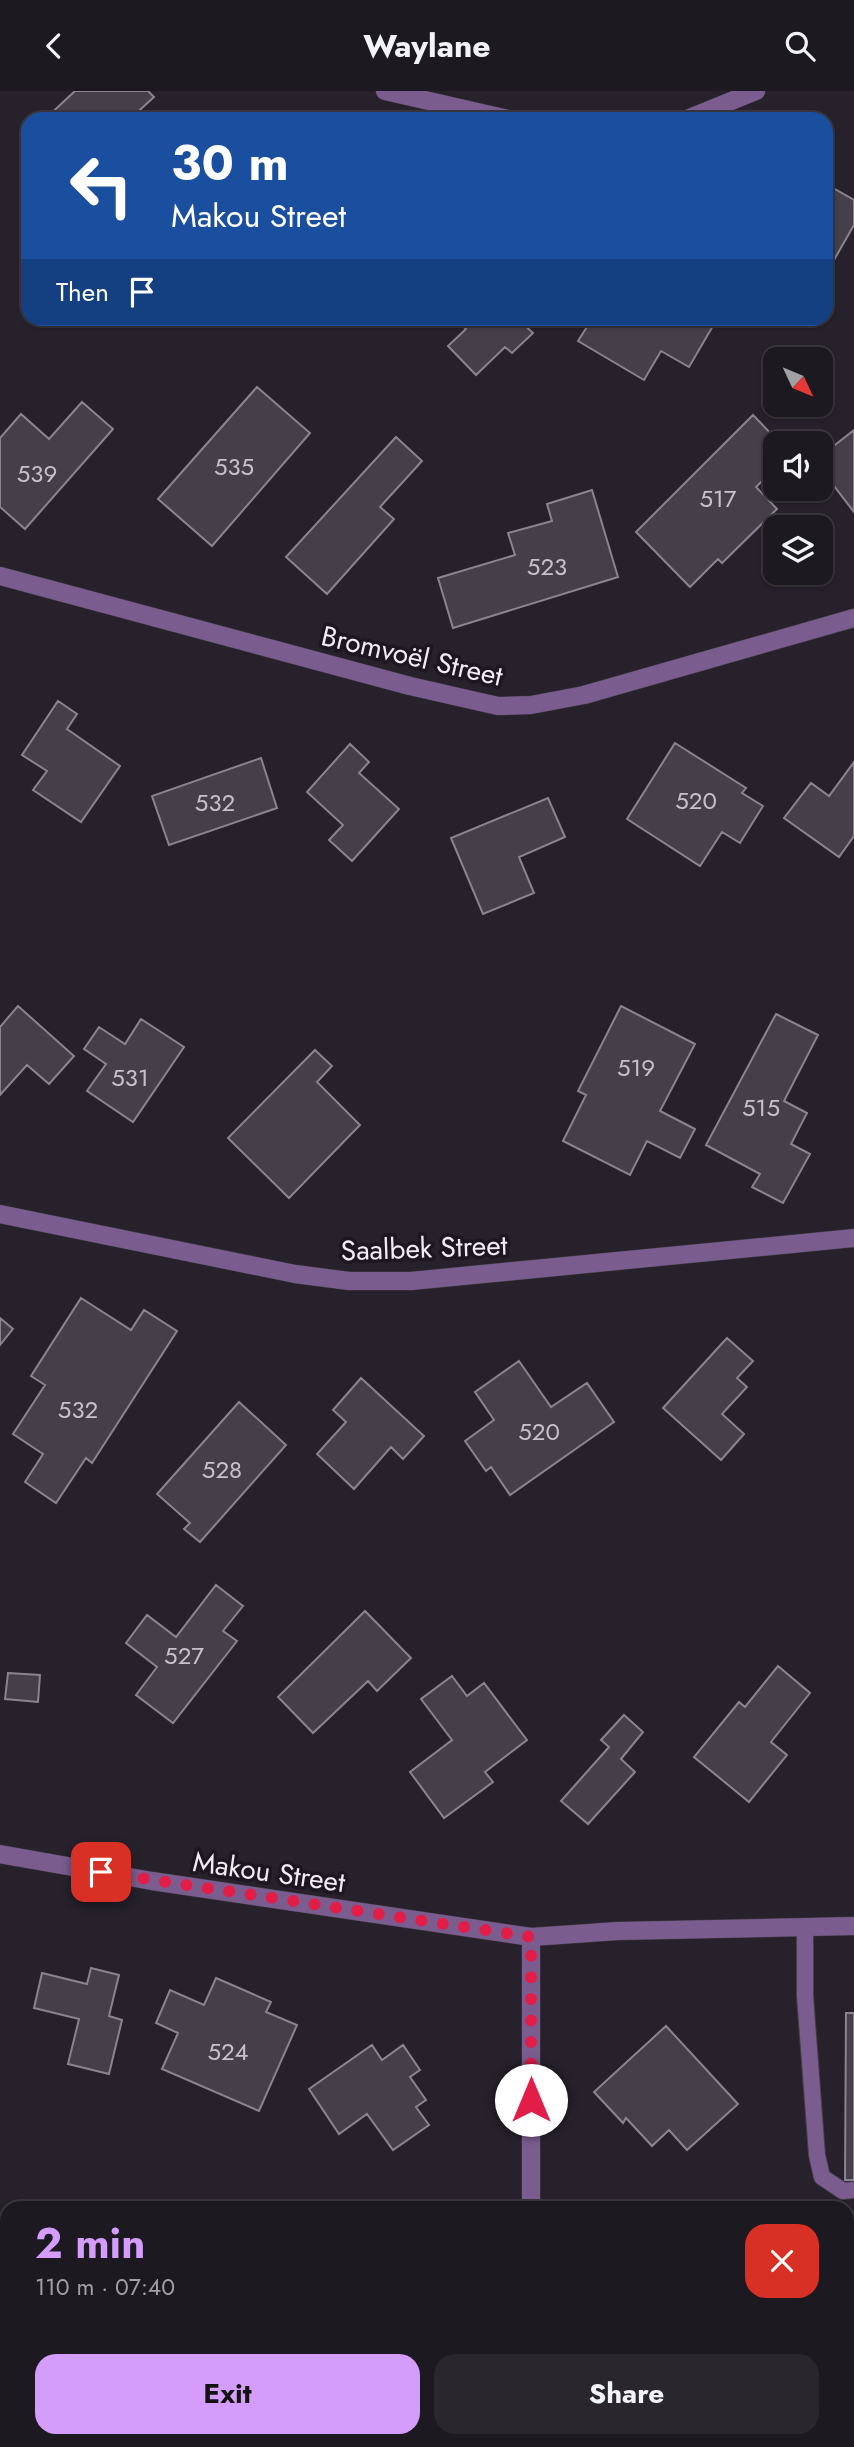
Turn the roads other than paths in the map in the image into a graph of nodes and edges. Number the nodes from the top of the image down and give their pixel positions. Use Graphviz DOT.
graph roads {
  1 [pos="385,91"];
  2 [pos="756,91"];
  3 [pos="477,112"];
  4 [pos="704,112"];
  5 [pos="0,576"];
  6 [pos="854,618"];
  7 [pos="0,1214"];
  8 [pos="854,1238"];
  9 [pos="0,1854"];
  10 [pos="854,1926"];
  11 [pos="805,1927"];
  12 [pos="531,1937"];
  13 [pos="854,2190"];
  14 [pos="531,2201"];
  1 -- 3 [label="street"];
  2 -- 4 [label="street"];
  5 -- 6 [label="street, Bromvoël Street"];
  7 -- 8 [label="street, Saalbek Street"];
  9 -- 12 [label="street, Makou Street"];
  10 -- 11 [label="street, Makou Street"];
  11 -- 12 [label="street, Makou Street"];
  11 -- 13 [label="lane"];
  12 -- 14 [label="street"];
}
